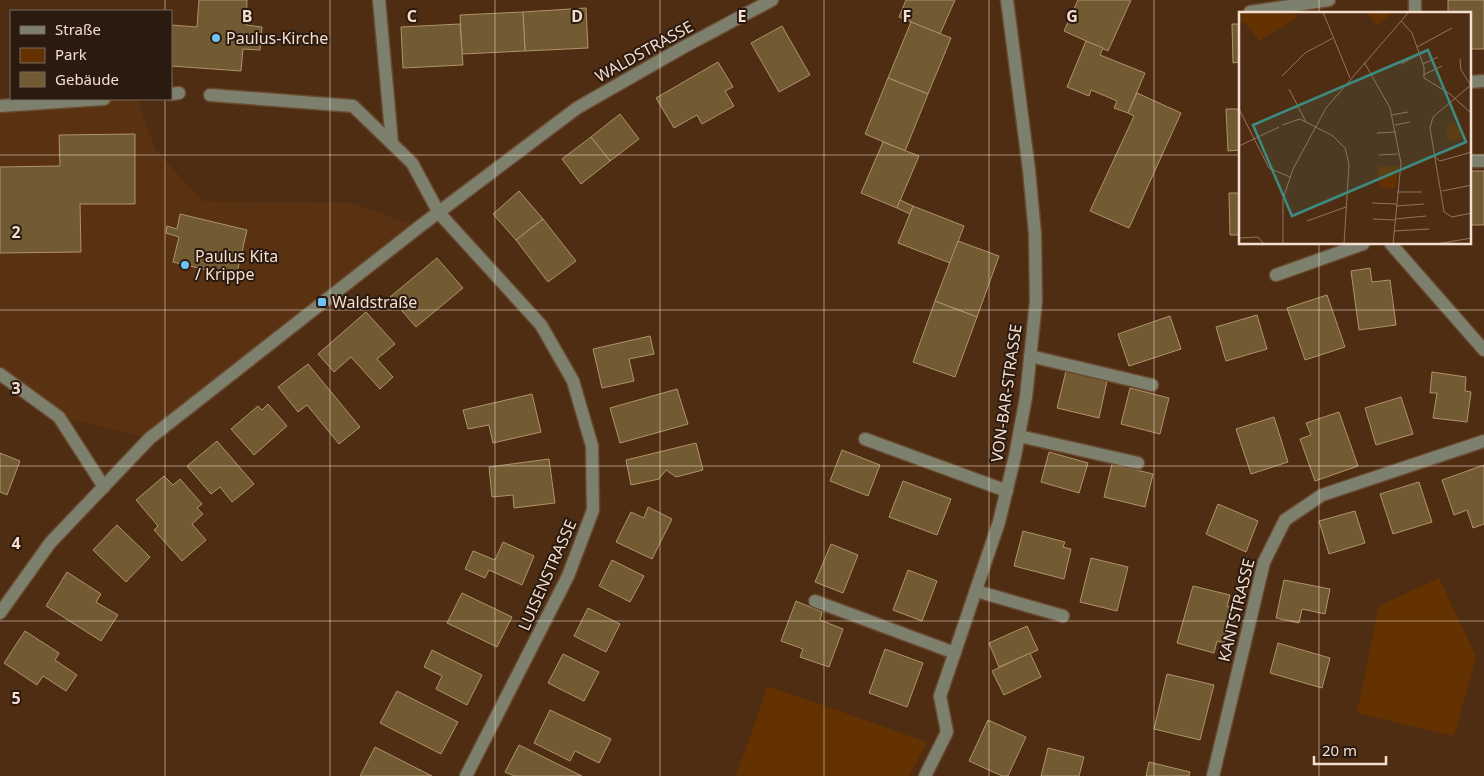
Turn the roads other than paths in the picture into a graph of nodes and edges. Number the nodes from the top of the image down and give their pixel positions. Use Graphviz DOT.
graph roads {
  1 [pos="379,0"];
  2 [pos="772,0"];
  3 [pos="1007,0"];
  4 [pos="1329,0"];
  5 [pos="1411,0"];
  6 [pos="1415,0"];
  7 [pos="1250,12"];
  8 [pos="210,95"];
  9 [pos="89,100"];
  10 [pos="0,106"];
  11 [pos="392,143"];
  12 [pos="439,213"];
  13 [pos="1360,245"];
  14 [pos="1393,245"];
  15 [pos="1276,276"];
  16 [pos="1484,350"];
  17 [pos="1030,356"];
  18 [pos="0,374"];
  19 [pos="1152,385"];
  20 [pos="1019,436"];
  21 [pos="865,439"];
  22 [pos="1484,440"];
  23 [pos="1138,463"];
  24 [pos="104,487"];
  25 [pos="1007,491"];
  26 [pos="976,592"];
  27 [pos="815,601"];
  28 [pos="0,613"];
  29 [pos="1063,616"];
  30 [pos="955,653"];
  31 [pos="466,776"];
  32 [pos="925,776"];
  33 [pos="1213,776"];
  1 -- 11 [label="street"];
  2 -- 12 [label="street, WALDSTRASSE"];
  3 -- 17 [label="street, VON-BAR-STRASSE"];
  4 -- 7 [label="street"];
  5 -- 6 [label="street"];
  8 -- 11 [label="street, LUISENSTRASSE"];
  9 -- 10 [label="street"];
  11 -- 12 [label="street, LUISENSTRASSE"];
  12 -- 24 [label="street, WALDSTRASSE"];
  12 -- 31 [label="street, LUISENSTRASSE"];
  13 -- 15 [label="street"];
  14 -- 16 [label="street"];
  17 -- 19 [label="street"];
  17 -- 20 [label="street, VON-BAR-STRASSE"];
  18 -- 24 [label="street"];
  20 -- 23 [label="street"];
  20 -- 25 [label="street, VON-BAR-STRASSE"];
  21 -- 25 [label="street"];
  22 -- 33 [label="street, KANTSTRASSE"];
  24 -- 28 [label="street, WALDSTRASSE"];
  25 -- 26 [label="street, VON-BAR-STRASSE"];
  26 -- 29 [label="street"];
  26 -- 30 [label="street, VON-BAR-STRASSE"];
  27 -- 30 [label="street"];
  30 -- 32 [label="street, VON-BAR-STRASSE"];
}
